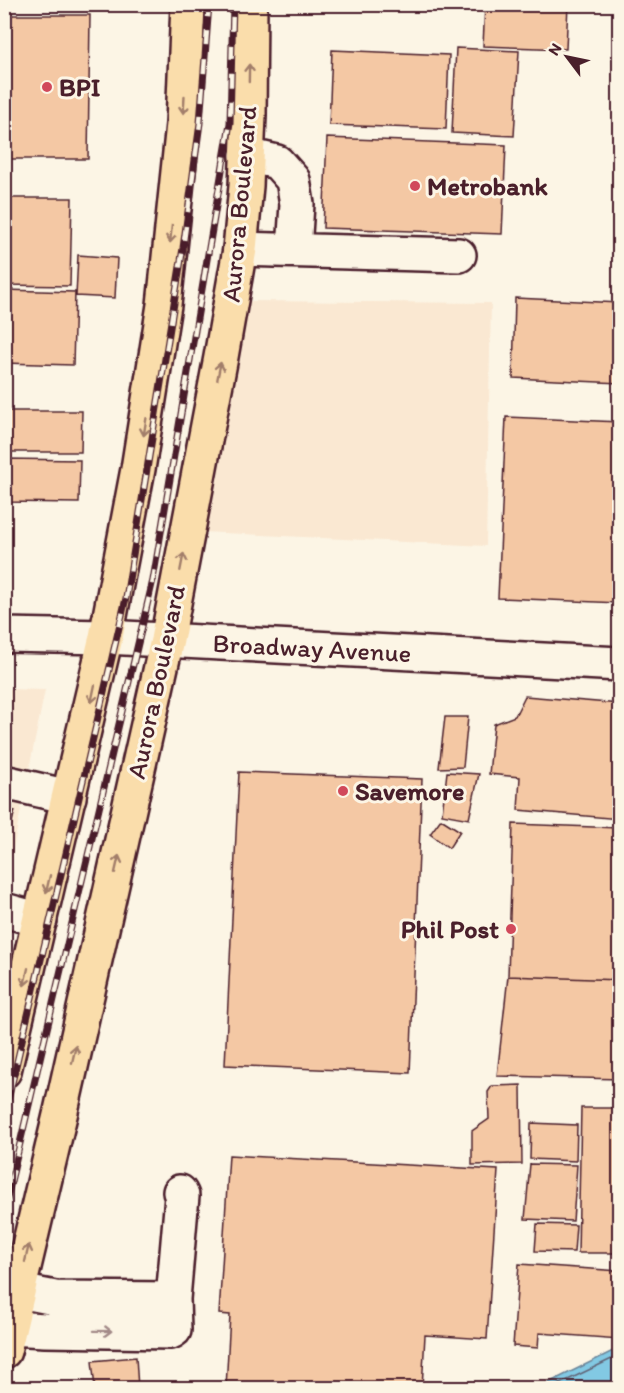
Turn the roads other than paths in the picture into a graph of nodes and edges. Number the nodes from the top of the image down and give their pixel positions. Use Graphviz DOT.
graph roads {
  1 [pos="188,4"];
  2 [pos="250,4"];
  3 [pos="247,154"];
  4 [pos="240,249"];
  5 [pos="294,250"];
  6 [pos="459,255"];
  7 [pos="4,635"];
  8 [pos="106,637"];
  9 [pos="167,640"];
  10 [pos="620,664"];
  11 [pos="4,782"];
  12 [pos="69,797"];
  13 [pos="4,910"];
  14 [pos="40,920"];
  15 [pos="4,1071"];
  16 [pos="180,1192"];
  17 [pos="18,1291"];
  18 [pos="173,1299"];
  19 [pos="7,1340"];
  1 -- 8 [label="main road, one-way"];
  3 -- 2 [label="main road, Aurora Boulevard, one-way"];
  3 -- 4 [label="main road, Aurora Boulevard"];
  3 -- 5 [label="street"];
  4 -- 5 [label="street"];
  9 -- 4 [label="main road, Aurora Boulevard, one-way"];
  5 -- 6 [label="street"];
  7 -- 8 [label="street, Broadway Avenue"];
  8 -- 9 [label="street, Broadway Avenue"];
  8 -- 12 [label="main road, one-way"];
  9 -- 10 [label="street, Broadway Avenue"];
  17 -- 9 [label="main road, Aurora Boulevard, one-way"];
  11 -- 12 [label="street"];
  12 -- 14 [label="main road, one-way"];
  13 -- 14 [label="street"];
  14 -- 15 [label="main road, one-way"];
  16 -- 18 [label="street"];
  17 -- 18 [label="street"];
  17 -- 19 [label="main road, Aurora Boulevard"];
  19 -- 18 [label="street, one-way"];
}
